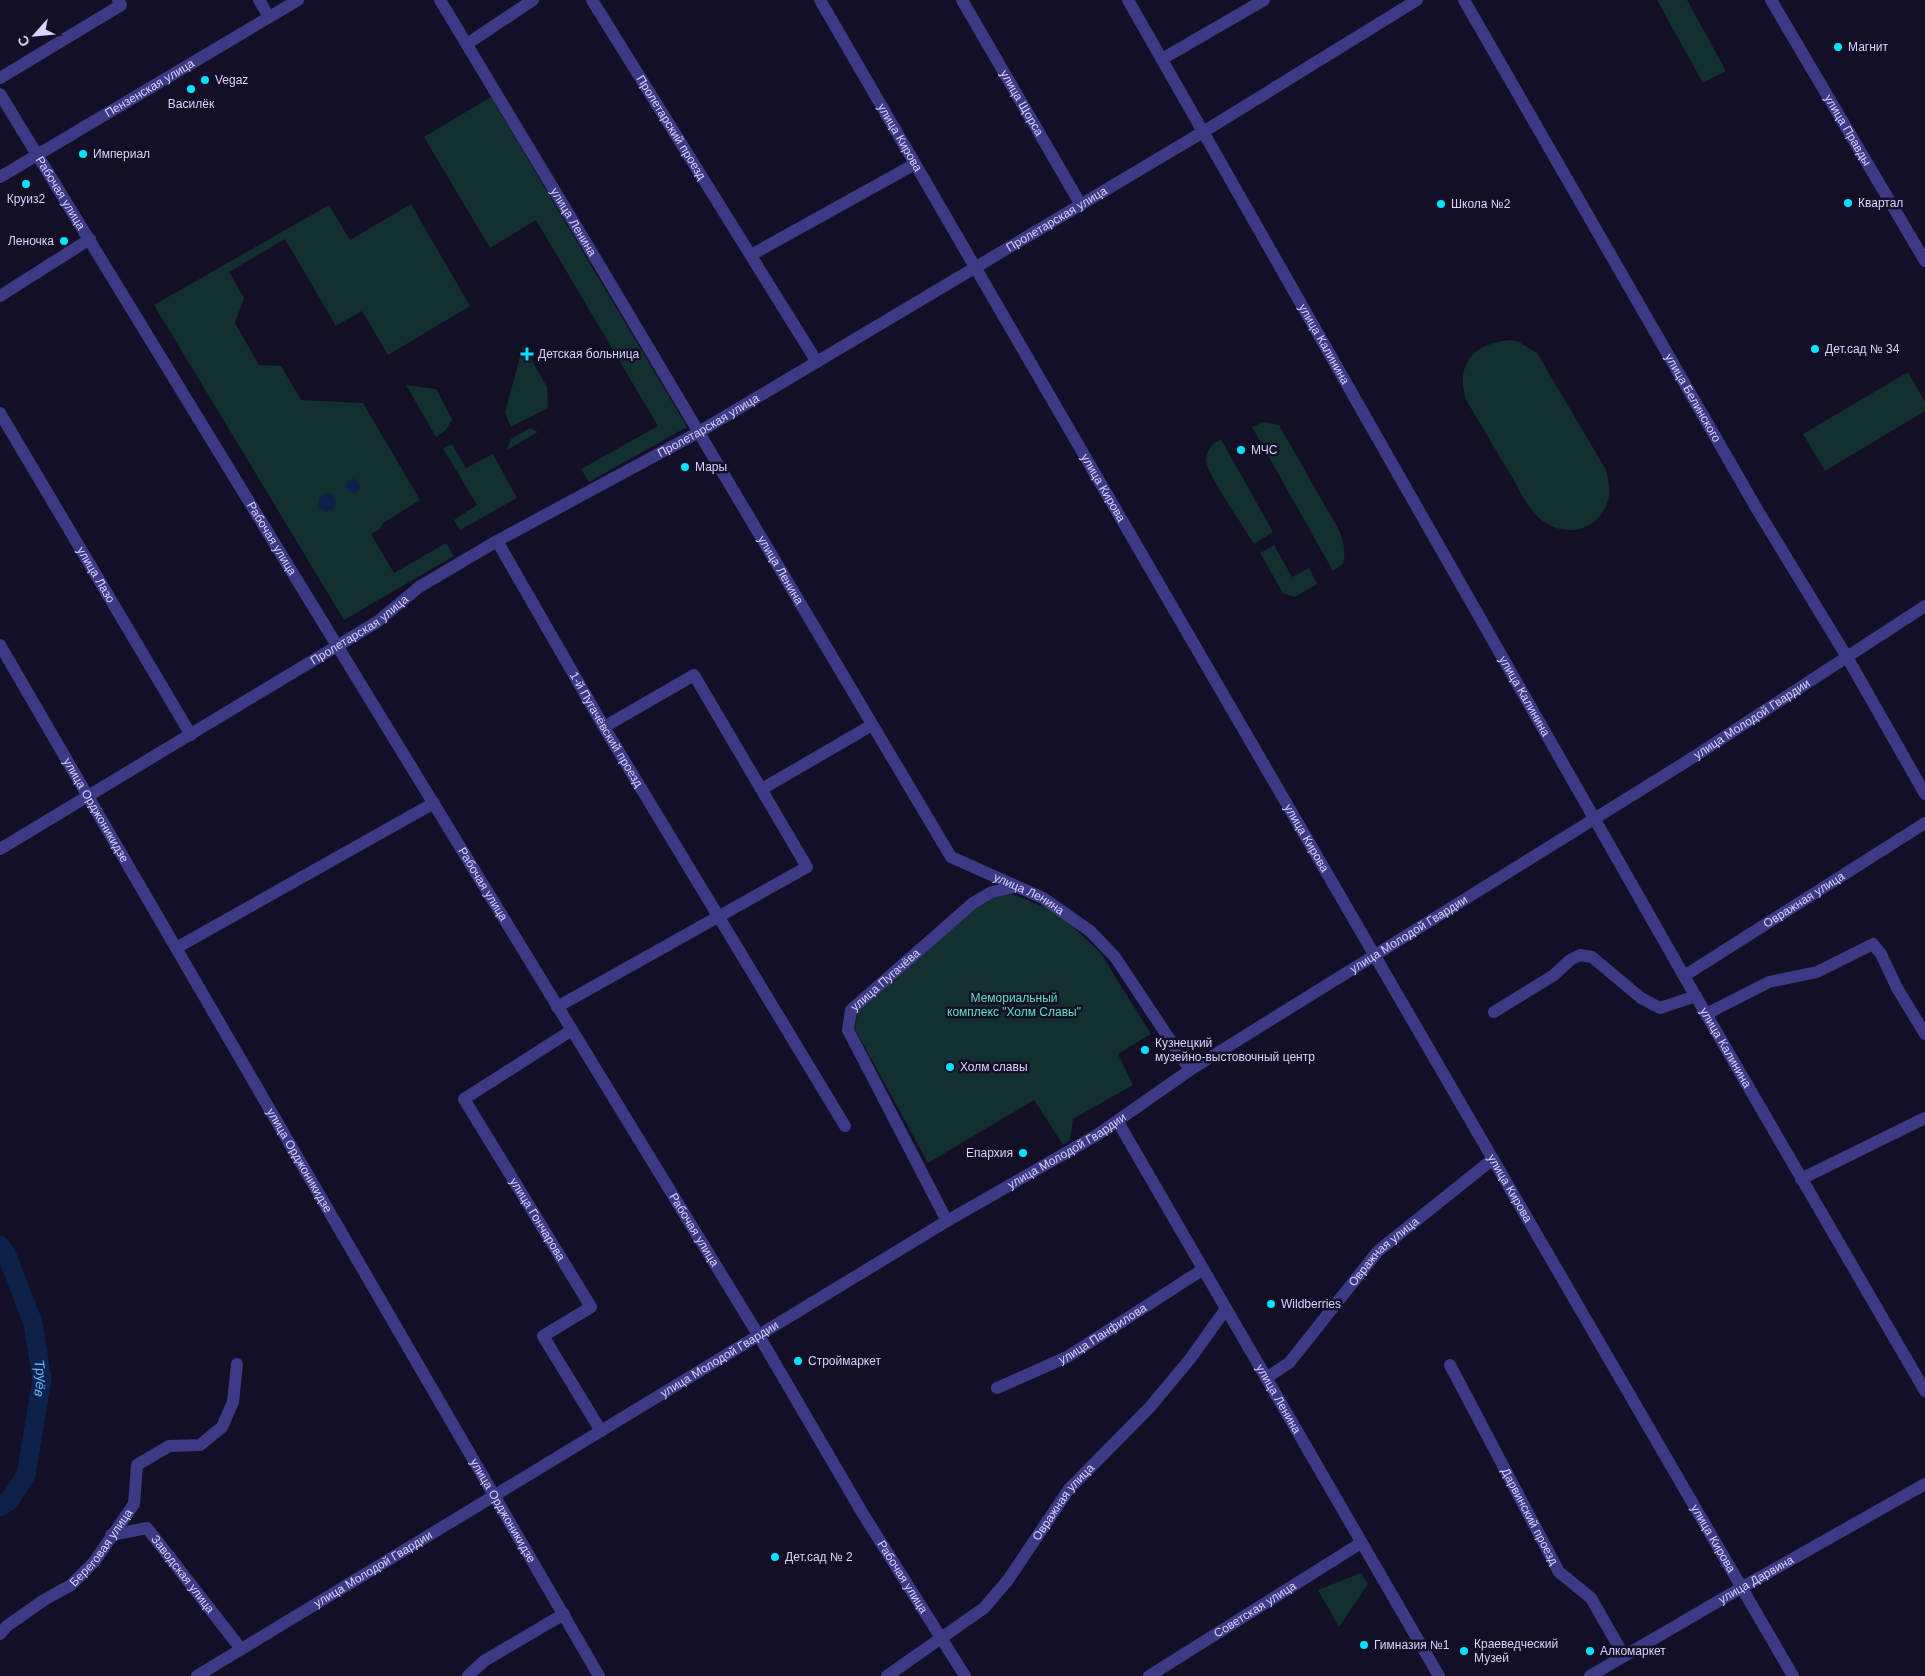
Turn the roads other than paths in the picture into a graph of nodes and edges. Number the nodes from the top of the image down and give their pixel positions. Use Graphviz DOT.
graph roads {
  1 [pos="118,0"];
  2 [pos="259,0"];
  3 [pos="298,0"];
  4 [pos="440,0"];
  5 [pos="534,0"];
  6 [pos="592,0"];
  7 [pos="820,0"];
  8 [pos="962,0"];
  9 [pos="1128,0"];
  10 [pos="1264,0"];
  11 [pos="1416,0"];
  12 [pos="1464,0"];
  13 [pos="1771,0"];
  14 [pos="270,17"];
  15 [pos="467,44"];
  16 [pos="1162,59"];
  17 [pos="0,78"];
  18 [pos="0,94"];
  19 [pos="1203,132"];
  20 [pos="38,154"];
  21 [pos="915,164"];
  22 [pos="0,176"];
  23 [pos="1081,206"];
  24 [pos="90,239"];
  25 [pos="751,255"];
  26 [pos="1925,260"];
  27 [pos="975,268"];
  28 [pos="0,296"];
  29 [pos="818,362"];
  30 [pos="0,413"];
  31 [pos="699,432"];
  32 [pos="498,541"];
  33 [pos="1925,606"];
  34 [pos="0,645"];
  35 [pos="337,646"];
  36 [pos="1847,657"];
  37 [pos="872,725"];
  38 [pos="604,727"];
  39 [pos="191,735"];
  40 [pos="762,789"];
  41 [pos="1925,794"];
  42 [pos="89,796"];
  43 [pos="434,803"];
  44 [pos="1594,817"];
  45 [pos="1925,823"];
  46 [pos="0,848"];
  47 [pos="1014,887"];
  48 [pos="717,916"];
  49 [pos="176,948"];
  50 [pos="1376,956"];
  51 [pos="1684,976"];
  52 [pos="1696,996"];
  53 [pos="557,1007"];
  54 [pos="1494,1012"];
  55 [pos="1706,1014"];
  56 [pos="572,1030"];
  57 [pos="1925,1034"];
  58 [pos="1190,1070"];
  59 [pos="1925,1118"];
  60 [pos="1118,1122"];
  61 [pos="845,1126"];
  62 [pos="1493,1159"];
  63 [pos="1801,1179"];
  64 [pos="947,1221"];
  65 [pos="1202,1270"];
  66 [pos="1225,1310"];
  67 [pos="759,1336"];
  68 [pos="237,1364"];
  69 [pos="1450,1364"];
  70 [pos="1266,1378"];
  71 [pos="997,1388"];
  72 [pos="1925,1391"];
  73 [pos="601,1431"];
  74 [pos="1925,1484"];
  75 [pos="495,1495"];
  76 [pos="112,1535"];
  77 [pos="1362,1543"];
  78 [pos="1741,1588"];
  79 [pos="564,1614"];
  80 [pos="0,1634"];
  81 [pos="940,1637"];
  82 [pos="241,1649"];
  83 [pos="1624,1656"];
  84 [pos="197,1676"];
  85 [pos="468,1676"];
  86 [pos="599,1676"];
  87 [pos="887,1676"];
  88 [pos="965,1676"];
  89 [pos="1149,1676"];
  90 [pos="1439,1676"];
  91 [pos="1590,1676"];
  92 [pos="1793,1676"];
  1 -- 17 [label="street"];
  2 -- 14 [label="street"];
  3 -- 14 [label="street, Пензенская улица"];
  4 -- 15 [label="street, улица Ленина"];
  5 -- 15 [label="street"];
  6 -- 25 [label="street, Пролетарский проезд"];
  7 -- 21 [label="street, улица Кирова"];
  8 -- 23 [label="street, улица Щорса"];
  9 -- 16 [label="street, улица Калинина"];
  10 -- 16 [label="street"];
  11 -- 19 [label="street, Пролетарская улица"];
  12 -- 36 [label="street, улица Белинского"];
  13 -- 26 [label="street, улица Правды"];
  14 -- 20 [label="street, Пензенская улица"];
  15 -- 31 [label="street, улица Ленина"];
  16 -- 19 [label="street, улица Калинина"];
  18 -- 20 [label="street, Рабочая улица"];
  19 -- 23 [label="street, Пролетарская улица"];
  19 -- 44 [label="street, улица Калинина"];
  20 -- 22 [label="street, Пензенская улица"];
  20 -- 24 [label="street, Рабочая улица"];
  21 -- 25 [label="street"];
  21 -- 27 [label="street, улица Кирова"];
  23 -- 27 [label="street, Пролетарская улица"];
  24 -- 28 [label="street"];
  24 -- 35 [label="street, Рабочая улица"];
  25 -- 29 [label="street, Пролетарский проезд"];
  27 -- 29 [label="street, Пролетарская улица"];
  27 -- 50 [label="street, улица Кирова"];
  29 -- 31 [label="street, Пролетарская улица"];
  30 -- 39 [label="street, улица Лазо"];
  31 -- 32 [label="street, Пролетарская улица"];
  31 -- 37 [label="street, улица Ленина"];
  32 -- 35 [label="street, Пролетарская улица"];
  32 -- 38 [label="street, 1-й Пугачёвский проезд"];
  33 -- 36 [label="street, улица Молодой Гвардии"];
  34 -- 42 [label="street, улица Орджоникидзе"];
  35 -- 39 [label="street, Пролетарская улица"];
  35 -- 43 [label="street, Рабочая улица"];
  36 -- 41 [label="street, улица Белинского"];
  36 -- 44 [label="street, улица Молодой Гвардии"];
  37 -- 40 [label="street"];
  37 -- 47 [label="street, улица Ленина"];
  38 -- 40 [label="street"];
  38 -- 48 [label="street, 1-й Пугачёвский проезд"];
  39 -- 42 [label="street, Пролетарская улица"];
  40 -- 48 [label="street"];
  42 -- 46 [label="street, Пролетарская улица"];
  42 -- 49 [label="street, улица Орджоникидзе"];
  43 -- 49 [label="street"];
  43 -- 53 [label="street, Рабочая улица"];
  44 -- 50 [label="street, улица Молодой Гвардии"];
  44 -- 51 [label="street, улица Калинина"];
  45 -- 51 [label="street, Овражная улица"];
  47 -- 58 [label="street, улица Ленина"];
  47 -- 64 [label="street, улица Пугачёва"];
  48 -- 53 [label="street"];
  48 -- 61 [label="street, 1-й Пугачёвский проезд"];
  49 -- 75 [label="street, улица Орджоникидзе"];
  50 -- 58 [label="street, улица Молодой Гвардии"];
  50 -- 62 [label="street, улица Кирова"];
  51 -- 52 [label="street, улица Калинина"];
  52 -- 54 [label="street"];
  52 -- 55 [label="street, улица Калинина"];
  53 -- 56 [label="street, Рабочая улица"];
  55 -- 57 [label="street"];
  55 -- 63 [label="street, улица Калинина"];
  56 -- 67 [label="street, Рабочая улица"];
  56 -- 73 [label="street, улица Гончарова"];
  58 -- 60 [label="street, улица Молодой Гвардии"];
  59 -- 63 [label="street"];
  60 -- 64 [label="street, улица Молодой Гвардии"];
  60 -- 65 [label="street, улица Ленина"];
  62 -- 70 [label="street, Овражная улица"];
  62 -- 78 [label="street, улица Кирова"];
  63 -- 72 [label="street, улица Калинина"];
  64 -- 67 [label="street, улица Молодой Гвардии"];
  65 -- 66 [label="street, улица Ленина"];
  65 -- 71 [label="street, улица Панфилова"];
  66 -- 70 [label="street, улица Ленина"];
  66 -- 81 [label="street, Овражная улица"];
  67 -- 73 [label="street, улица Молодой Гвардии"];
  67 -- 81 [label="street, Рабочая улица"];
  68 -- 76 [label="street, Береговая улица"];
  69 -- 83 [label="street, Дарвинский проезд"];
  70 -- 77 [label="street, улица Ленина"];
  73 -- 75 [label="street, улица Молодой Гвардии"];
  74 -- 78 [label="street, улица Дарвина"];
  75 -- 79 [label="street, улица Орджоникидзе"];
  75 -- 82 [label="street, улица Молодой Гвардии"];
  76 -- 80 [label="street, Береговая улица"];
  76 -- 82 [label="street, Заводская улица"];
  77 -- 89 [label="street, Советская улица"];
  77 -- 90 [label="street, улица Ленина"];
  78 -- 83 [label="street, улица Дарвина"];
  78 -- 92 [label="street, улица Кирова"];
  79 -- 85 [label="street"];
  79 -- 86 [label="street, улица Орджоникидзе"];
  81 -- 87 [label="street, Овражная улица"];
  81 -- 88 [label="street, Рабочая улица"];
  82 -- 84 [label="street, улица Молодой Гвардии"];
  83 -- 91 [label="street, улица Дарвина"];
}
